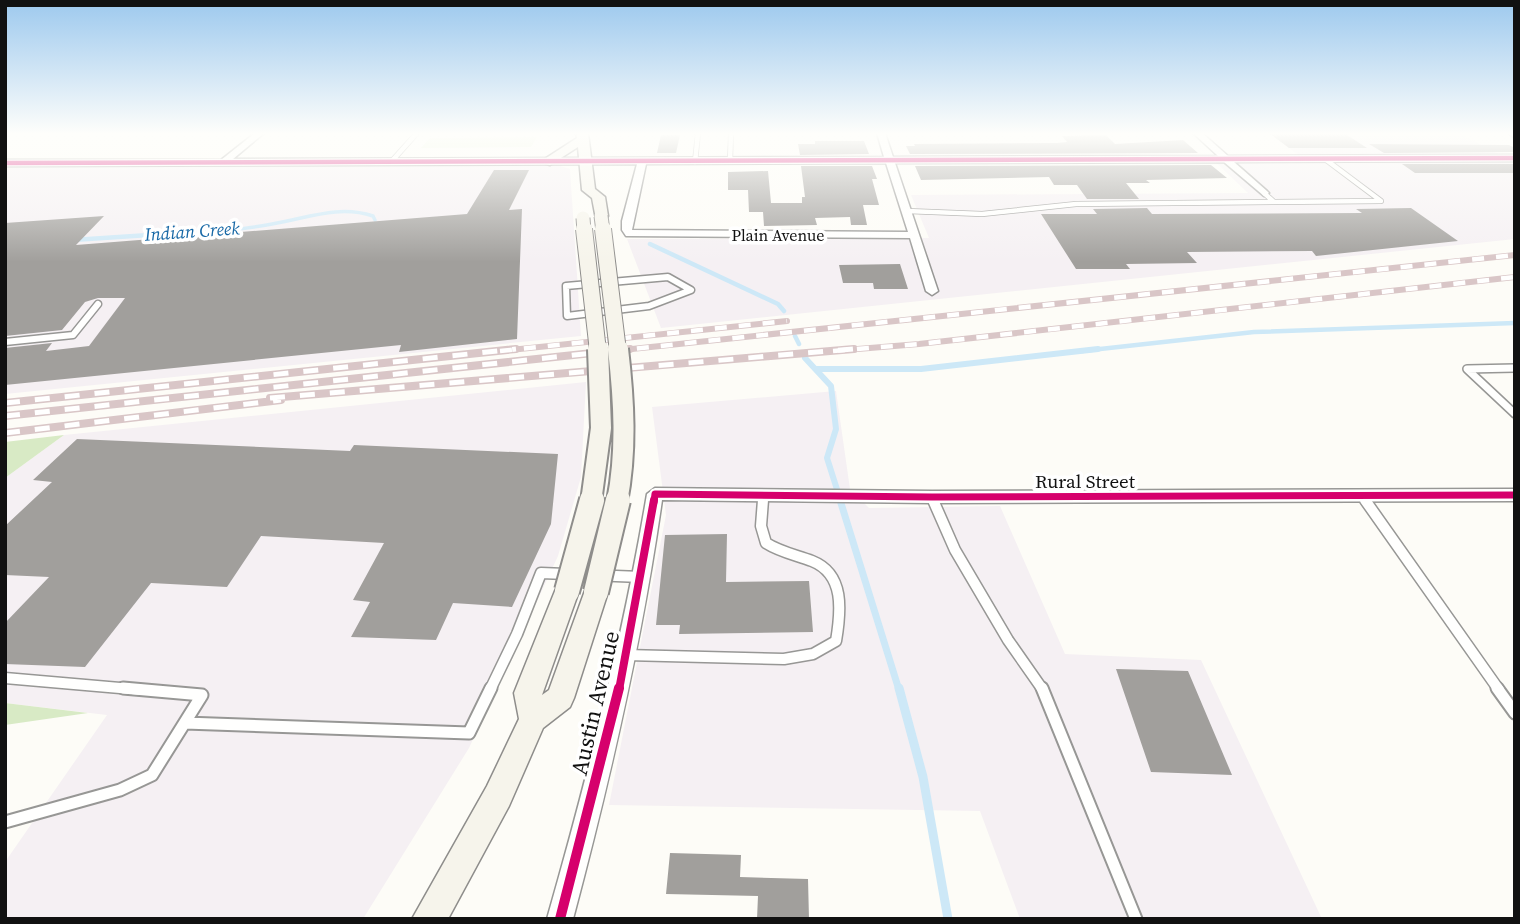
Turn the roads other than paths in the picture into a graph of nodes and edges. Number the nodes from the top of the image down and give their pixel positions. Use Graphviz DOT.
graph roads {
  1 [pos="585,176"];
  2 [pos="639,176"];
  3 [pos="895,176"];
  4 [pos="1246,176"];
  5 [pos="1348,176"];
  6 [pos="1264,192"];
  7 [pos="1275,202"];
  8 [pos="587,206"];
  9 [pos="907,211"];
  10 [pos="915,235"];
  11 [pos="691,290"];
  12 [pos="932,291"];
  13 [pos="98,304"];
  14 [pos="5,342"];
  15 [pos="1515,368"];
  16 [pos="1515,414"];
  17 [pos="655,494"];
  18 [pos="762,495"];
  19 [pos="1515,495"];
  20 [pos="1362,496"];
  21 [pos="932,497"];
  22 [pos="643,577"];
  23 [pos="626,655"];
  24 [pos="5,678"];
  25 [pos="1515,713"];
  26 [pos="533,719"];
  27 [pos="185,723"];
  28 [pos="5,822"];
  29 [pos="429,919"];
  30 [pos="560,919"];
  31 [pos="1136,919"];
  1 -- 8 [label="main road"];
  2 -- 10 [label="street, Plain Avenue"];
  3 -- 9 [label="street"];
  4 -- 6 [label="street"];
  5 -- 7 [label="lane"];
  6 -- 7 [label="lane"];
  7 -- 9 [label="lane"];
  8 -- 26 [label="main road, bridge"];
  8 -- 26 [label="main road, bridge"];
  9 -- 10 [label="street"];
  10 -- 12 [label="street"];
  11 -- 11 [label="lane"];
  13 -- 14 [label="lane"];
  15 -- 16 [label="lane"];
  17 -- 18 [label="street, Rural Street"];
  17 -- 22 [label="street, Austin Avenue"];
  18 -- 21 [label="street, Rural Street"];
  18 -- 23 [label="lane"];
  19 -- 20 [label="street, Rural Street"];
  20 -- 21 [label="street, Rural Street"];
  20 -- 25 [label="lane"];
  21 -- 31 [label="lane"];
  22 -- 23 [label="street, Austin Avenue"];
  22 -- 27 [label="lane"];
  23 -- 30 [label="street, Austin Avenue"];
  24 -- 27 [label="lane"];
  26 -- 29 [label="main road"];
  27 -- 28 [label="lane"];
}
